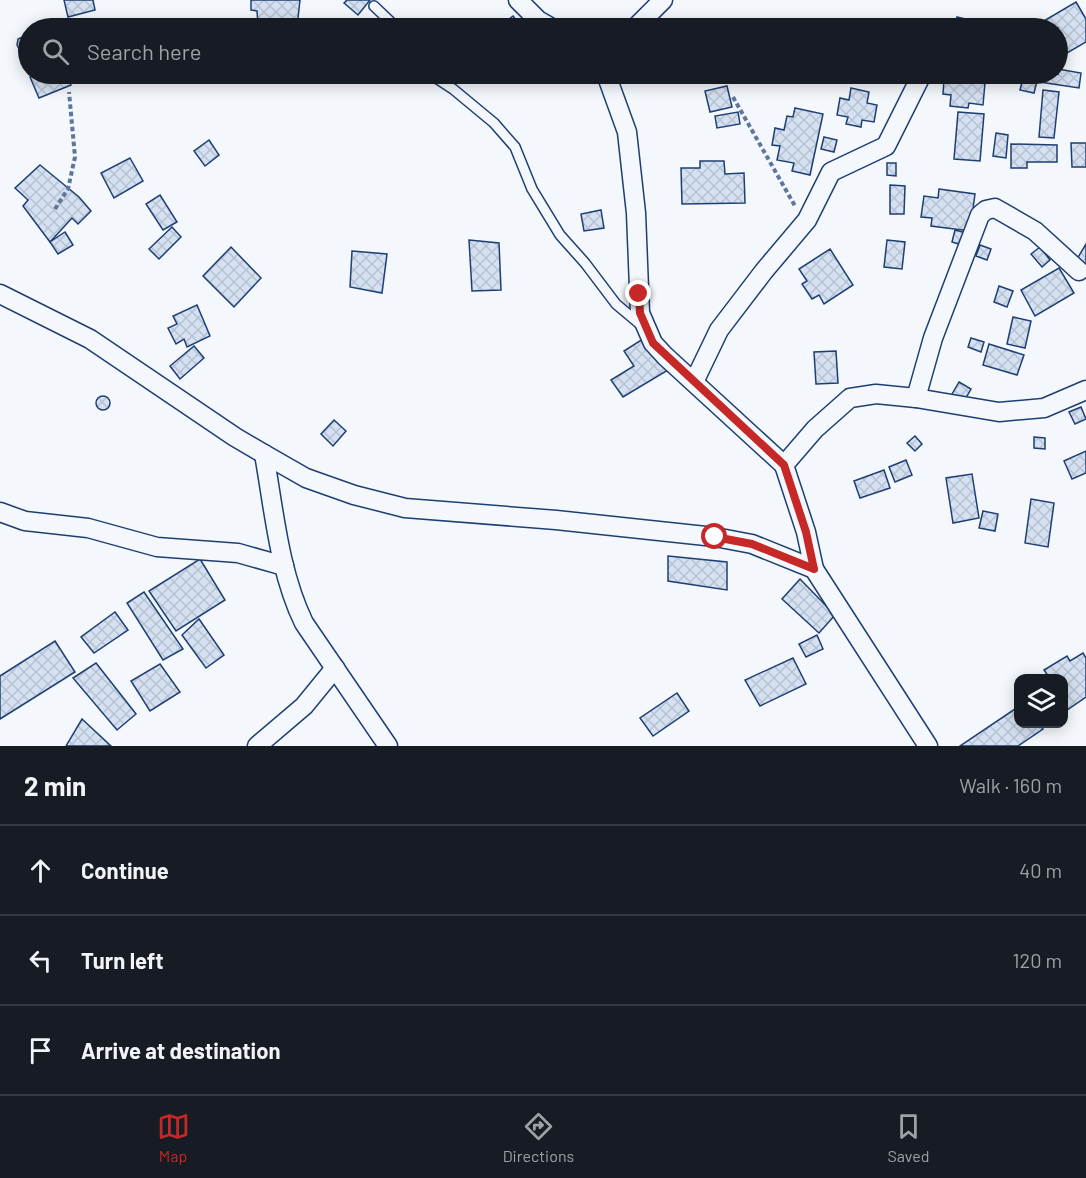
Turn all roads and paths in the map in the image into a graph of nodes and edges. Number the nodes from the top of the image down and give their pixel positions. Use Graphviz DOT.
graph roads {
  1 [pos="518,0"];
  2 [pos="663,0"];
  3 [pos="374,6"];
  4 [pos="387,18"];
  5 [pos="536,18"];
  6 [pos="645,18"];
  7 [pos="443,84"];
  8 [pos="610,84"];
  9 [pos="917,84"];
  10 [pos="69,92"];
  11 [pos="733,97"];
  12 [pos="55,209"];
  13 [pos="807,220"];
  14 [pos="1079,272"];
  15 [pos="0,294"];
  16 [pos="645,328"];
  17 [pos="694,382"];
  18 [pos="1086,390"];
  19 [pos="916,398"];
  20 [pos="264,454"];
  21 [pos="784,465"];
  22 [pos="0,512"];
  23 [pos="284,566"];
  24 [pos="814,569"];
  25 [pos="335,668"];
  26 [pos="257,746"];
  27 [pos="388,746"];
  28 [pos="928,746"];
  1 -- 5 [label="street"];
  2 -- 6 [label="street"];
  3 -- 4 [label="lane"];
  7 -- 16 [label="lane"];
  8 -- 16 [label="street"];
  9 -- 13 [label="street"];
  10 -- 12 [label="path"];
  11 -- 13 [label="path"];
  13 -- 17 [label="street"];
  14 -- 19 [label="street"];
  15 -- 20 [label="street"];
  16 -- 17 [label="street"];
  17 -- 21 [label="street"];
  18 -- 19 [label="street"];
  19 -- 21 [label="street"];
  20 -- 23 [label="street"];
  20 -- 24 [label="street"];
  21 -- 24 [label="street"];
  22 -- 23 [label="street"];
  23 -- 25 [label="street"];
  24 -- 28 [label="street"];
  25 -- 26 [label="street"];
  25 -- 27 [label="street"];
}
